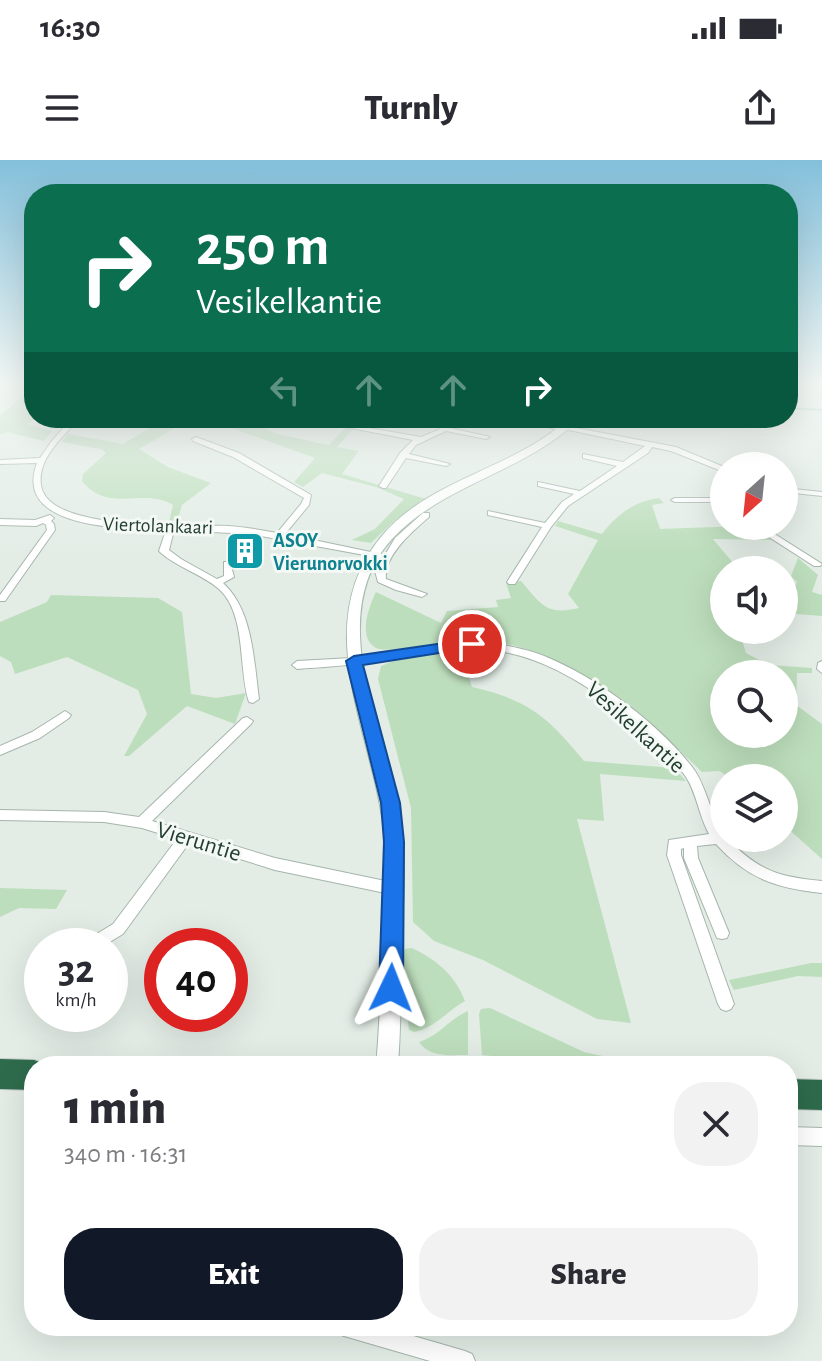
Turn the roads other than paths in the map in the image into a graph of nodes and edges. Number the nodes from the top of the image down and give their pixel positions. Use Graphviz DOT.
graph roads {
  1 [pos="59,439"];
  2 [pos="196,439"];
  3 [pos="419,439"];
  4 [pos="541,439"];
  5 [pos="632,439"];
  6 [pos="650,444"];
  7 [pos="403,455"];
  8 [pos="586,456"];
  9 [pos="43,460"];
  10 [pos="0,462"];
  11 [pos="446,464"];
  12 [pos="710,464"];
  13 [pos="624,465"];
  14 [pos="541,484"];
  15 [pos="383,486"];
  16 [pos="798,491"];
  17 [pos="579,493"];
  18 [pos="822,494"];
  19 [pos="675,500"];
  20 [pos="710,500"];
  21 [pos="60,513"];
  22 [pos="491,513"];
  23 [pos="426,515"];
  24 [pos="45,521"];
  25 [pos="0,522"];
  26 [pos="547,526"];
  27 [pos="171,527"];
  28 [pos="279,536"];
  29 [pos="778,540"];
  30 [pos="380,556"];
  31 [pos="227,564"];
  32 [pos="817,564"];
  33 [pos="512,582"];
  34 [pos="216,583"];
  35 [pos="422,594"];
  36 [pos="2,599"];
  37 [pos="354,661"];
  38 [pos="297,665"];
  39 [pos="253,699"];
  40 [pos="65,715"];
  41 [pos="247,721"];
  42 [pos="0,751"];
  43 [pos="0,815"];
  44 [pos="710,818"];
  45 [pos="142,823"];
  46 [pos="187,836"];
  47 [pos="710,839"];
  48 [pos="690,842"];
  49 [pos="736,852"];
  50 [pos="822,887"];
  51 [pos="395,889"];
  52 [pos="119,928"];
  53 [pos="722,933"];
  54 [pos="726,1004"];
  55 [pos="387,1056"];
  56 [pos="0,1074"];
  57 [pos="24,1075"];
  58 [pos="798,1094"];
  59 [pos="822,1095"];
  60 [pos="798,1136"];
  61 [pos="822,1137"];
  62 [pos="379,1336"];
  63 [pos="465,1361"];
  1 -- 9 [label="street"];
  2 -- 28 [label="street"];
  3 -- 7 [label="street"];
  4 -- 30 [label="street"];
  5 -- 6 [label="street"];
  6 -- 12 [label="street"];
  6 -- 13 [label="street"];
  7 -- 11 [label="street"];
  7 -- 15 [label="street"];
  8 -- 13 [label="street"];
  9 -- 10 [label="street"];
  9 -- 21 [label="street"];
  13 -- 17 [label="street"];
  14 -- 17 [label="street"];
  16 -- 18 [label="street"];
  17 -- 26 [label="street"];
  19 -- 20 [label="street"];
  21 -- 24 [label="street"];
  21 -- 27 [label="street, Viertolankaari"];
  22 -- 26 [label="street"];
  23 -- 30 [label="street"];
  24 -- 25 [label="street"];
  24 -- 36 [label="street"];
  26 -- 33 [label="street"];
  27 -- 28 [label="street, Viertolankaari"];
  27 -- 34 [label="street"];
  28 -- 30 [label="street, Viertolankaari"];
  29 -- 32 [label="street"];
  30 -- 35 [label="street"];
  30 -- 37 [label="street"];
  31 -- 34 [label="street"];
  34 -- 39 [label="street"];
  37 -- 38 [label="street, Vesikelkantie"];
  37 -- 44 [label="street, Vesikelkantie"];
  37 -- 51 [label="street"];
  40 -- 42 [label="street"];
  41 -- 45 [label="street"];
  43 -- 45 [label="street, Vieruntie"];
  45 -- 46 [label="street, Vieruntie"];
  46 -- 51 [label="street, Vieruntie"];
  46 -- 52 [label="street"];
  47 -- 48 [label="street"];
  48 -- 53 [label="street"];
  48 -- 54 [label="street"];
  49 -- 50 [label="street, Vesikelkantie"];
  51 -- 55 [label="street"];
  56 -- 57 [label="highway"];
  58 -- 59 [label="highway"];
  60 -- 61 [label="street"];
  62 -- 63 [label="street"];
}
